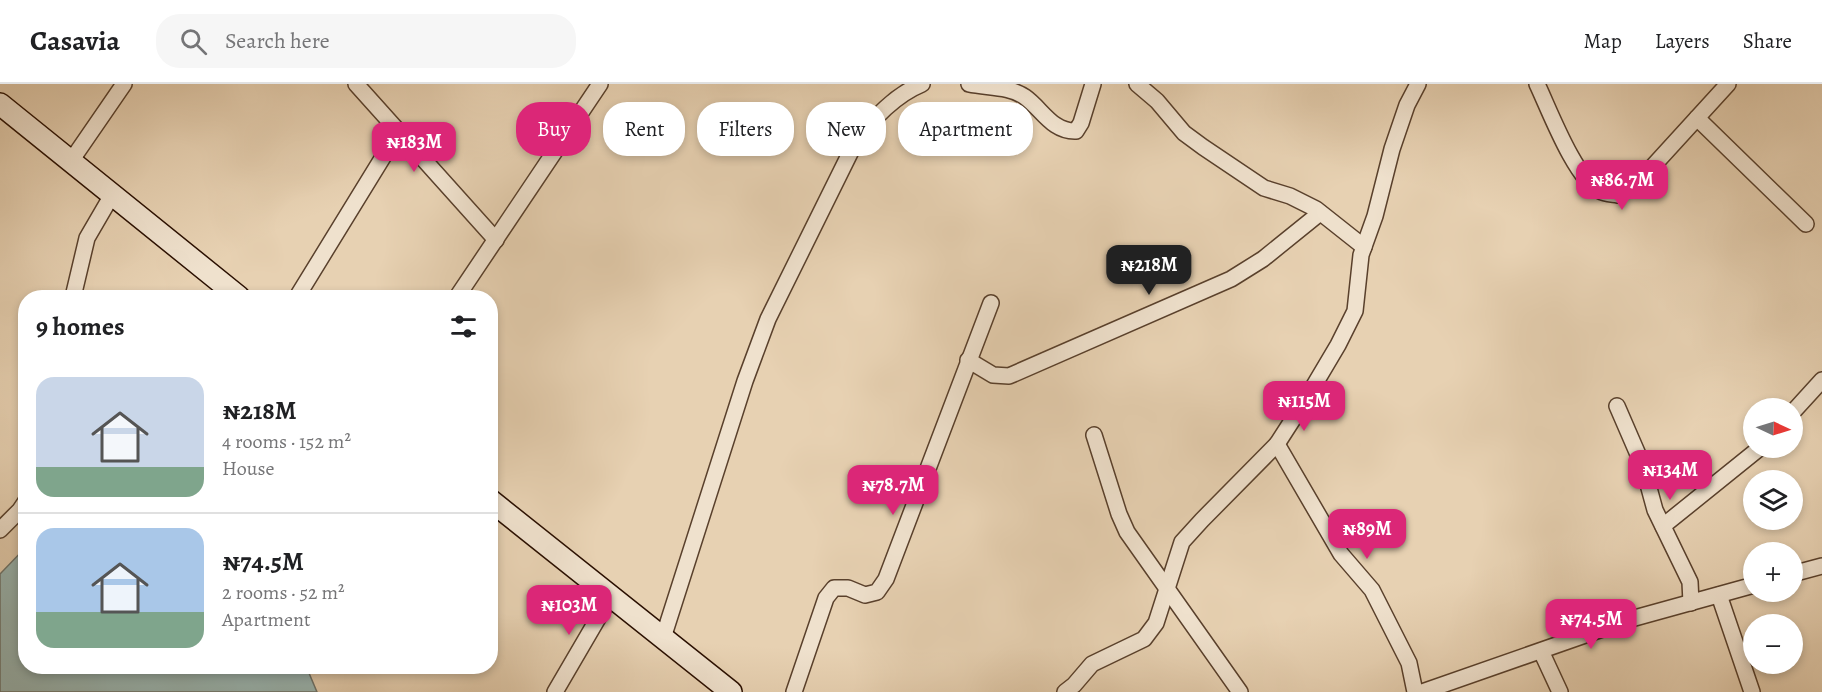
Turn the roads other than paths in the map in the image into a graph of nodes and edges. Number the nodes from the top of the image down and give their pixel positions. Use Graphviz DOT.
graph roads {
  1 [pos="124,84"];
  2 [pos="357,84"];
  3 [pos="600,84"];
  4 [pos="922,84"];
  5 [pos="969,84"];
  6 [pos="1094,84"];
  7 [pos="1137,84"];
  8 [pos="1418,84"];
  9 [pos="1537,84"];
  10 [pos="1728,84"];
  11 [pos="1,106"];
  12 [pos="1697,118"];
  13 [pos="399,131"];
  14 [pos="71,161"];
  15 [pos="112,195"];
  16 [pos="1320,213"];
  17 [pos="1806,224"];
  18 [pos="496,240"];
  19 [pos="1364,247"];
  20 [pos="75,290"];
  21 [pos="230,290"];
  22 [pos="301,290"];
  23 [pos="463,290"];
  24 [pos="991,303"];
  25 [pos="968,360"];
  26 [pos="1822,380"];
  27 [pos="1803,401"];
  28 [pos="1617,406"];
  29 [pos="1094,435"];
  30 [pos="1277,444"];
  31 [pos="1747,458"];
  32 [pos="498,506"];
  33 [pos="18,512"];
  34 [pos="1663,526"];
  35 [pos="0,530"];
  36 [pos="1822,566"];
  37 [pos="1803,571"];
  38 [pos="1168,588"];
  39 [pos="1743,588"];
  40 [pos="1719,595"];
  41 [pos="611,596"];
  42 [pos="1691,603"];
  43 [pos="663,638"];
  44 [pos="1541,651"];
  45 [pos="555,692"];
  46 [pos="731,692"];
  47 [pos="794,692"];
  48 [pos="1065,692"];
  49 [pos="1240,692"];
  50 [pos="1415,692"];
  51 [pos="1422,692"];
  52 [pos="1560,692"];
  53 [pos="1752,692"];
  1 -- 14 [label="street"];
  2 -- 13 [label="street"];
  3 -- 18 [label="street"];
  4 -- 43 [label="street"];
  5 -- 6 [label="street"];
  7 -- 16 [label="street"];
  8 -- 19 [label="street"];
  9 -- 12 [label="street"];
  10 -- 12 [label="street"];
  11 -- 14 [label="street"];
  12 -- 17 [label="street"];
  13 -- 18 [label="street"];
  13 -- 22 [label="street"];
  14 -- 15 [label="street"];
  15 -- 20 [label="street"];
  15 -- 21 [label="street"];
  16 -- 19 [label="street"];
  16 -- 25 [label="street"];
  18 -- 23 [label="street"];
  19 -- 30 [label="street"];
  24 -- 25 [label="street"];
  25 -- 47 [label="street"];
  26 -- 27 [label="street"];
  28 -- 34 [label="street"];
  29 -- 38 [label="street"];
  30 -- 38 [label="street"];
  30 -- 50 [label="street"];
  31 -- 34 [label="street"];
  32 -- 41 [label="street"];
  33 -- 35 [label="street"];
  34 -- 42 [label="street"];
  36 -- 37 [label="street"];
  38 -- 48 [label="street"];
  38 -- 49 [label="street"];
  39 -- 40 [label="street"];
  40 -- 42 [label="street"];
  40 -- 53 [label="street"];
  41 -- 43 [label="street"];
  41 -- 45 [label="street"];
  42 -- 44 [label="street"];
  43 -- 46 [label="street"];
  44 -- 51 [label="street"];
  44 -- 52 [label="street"];
}
